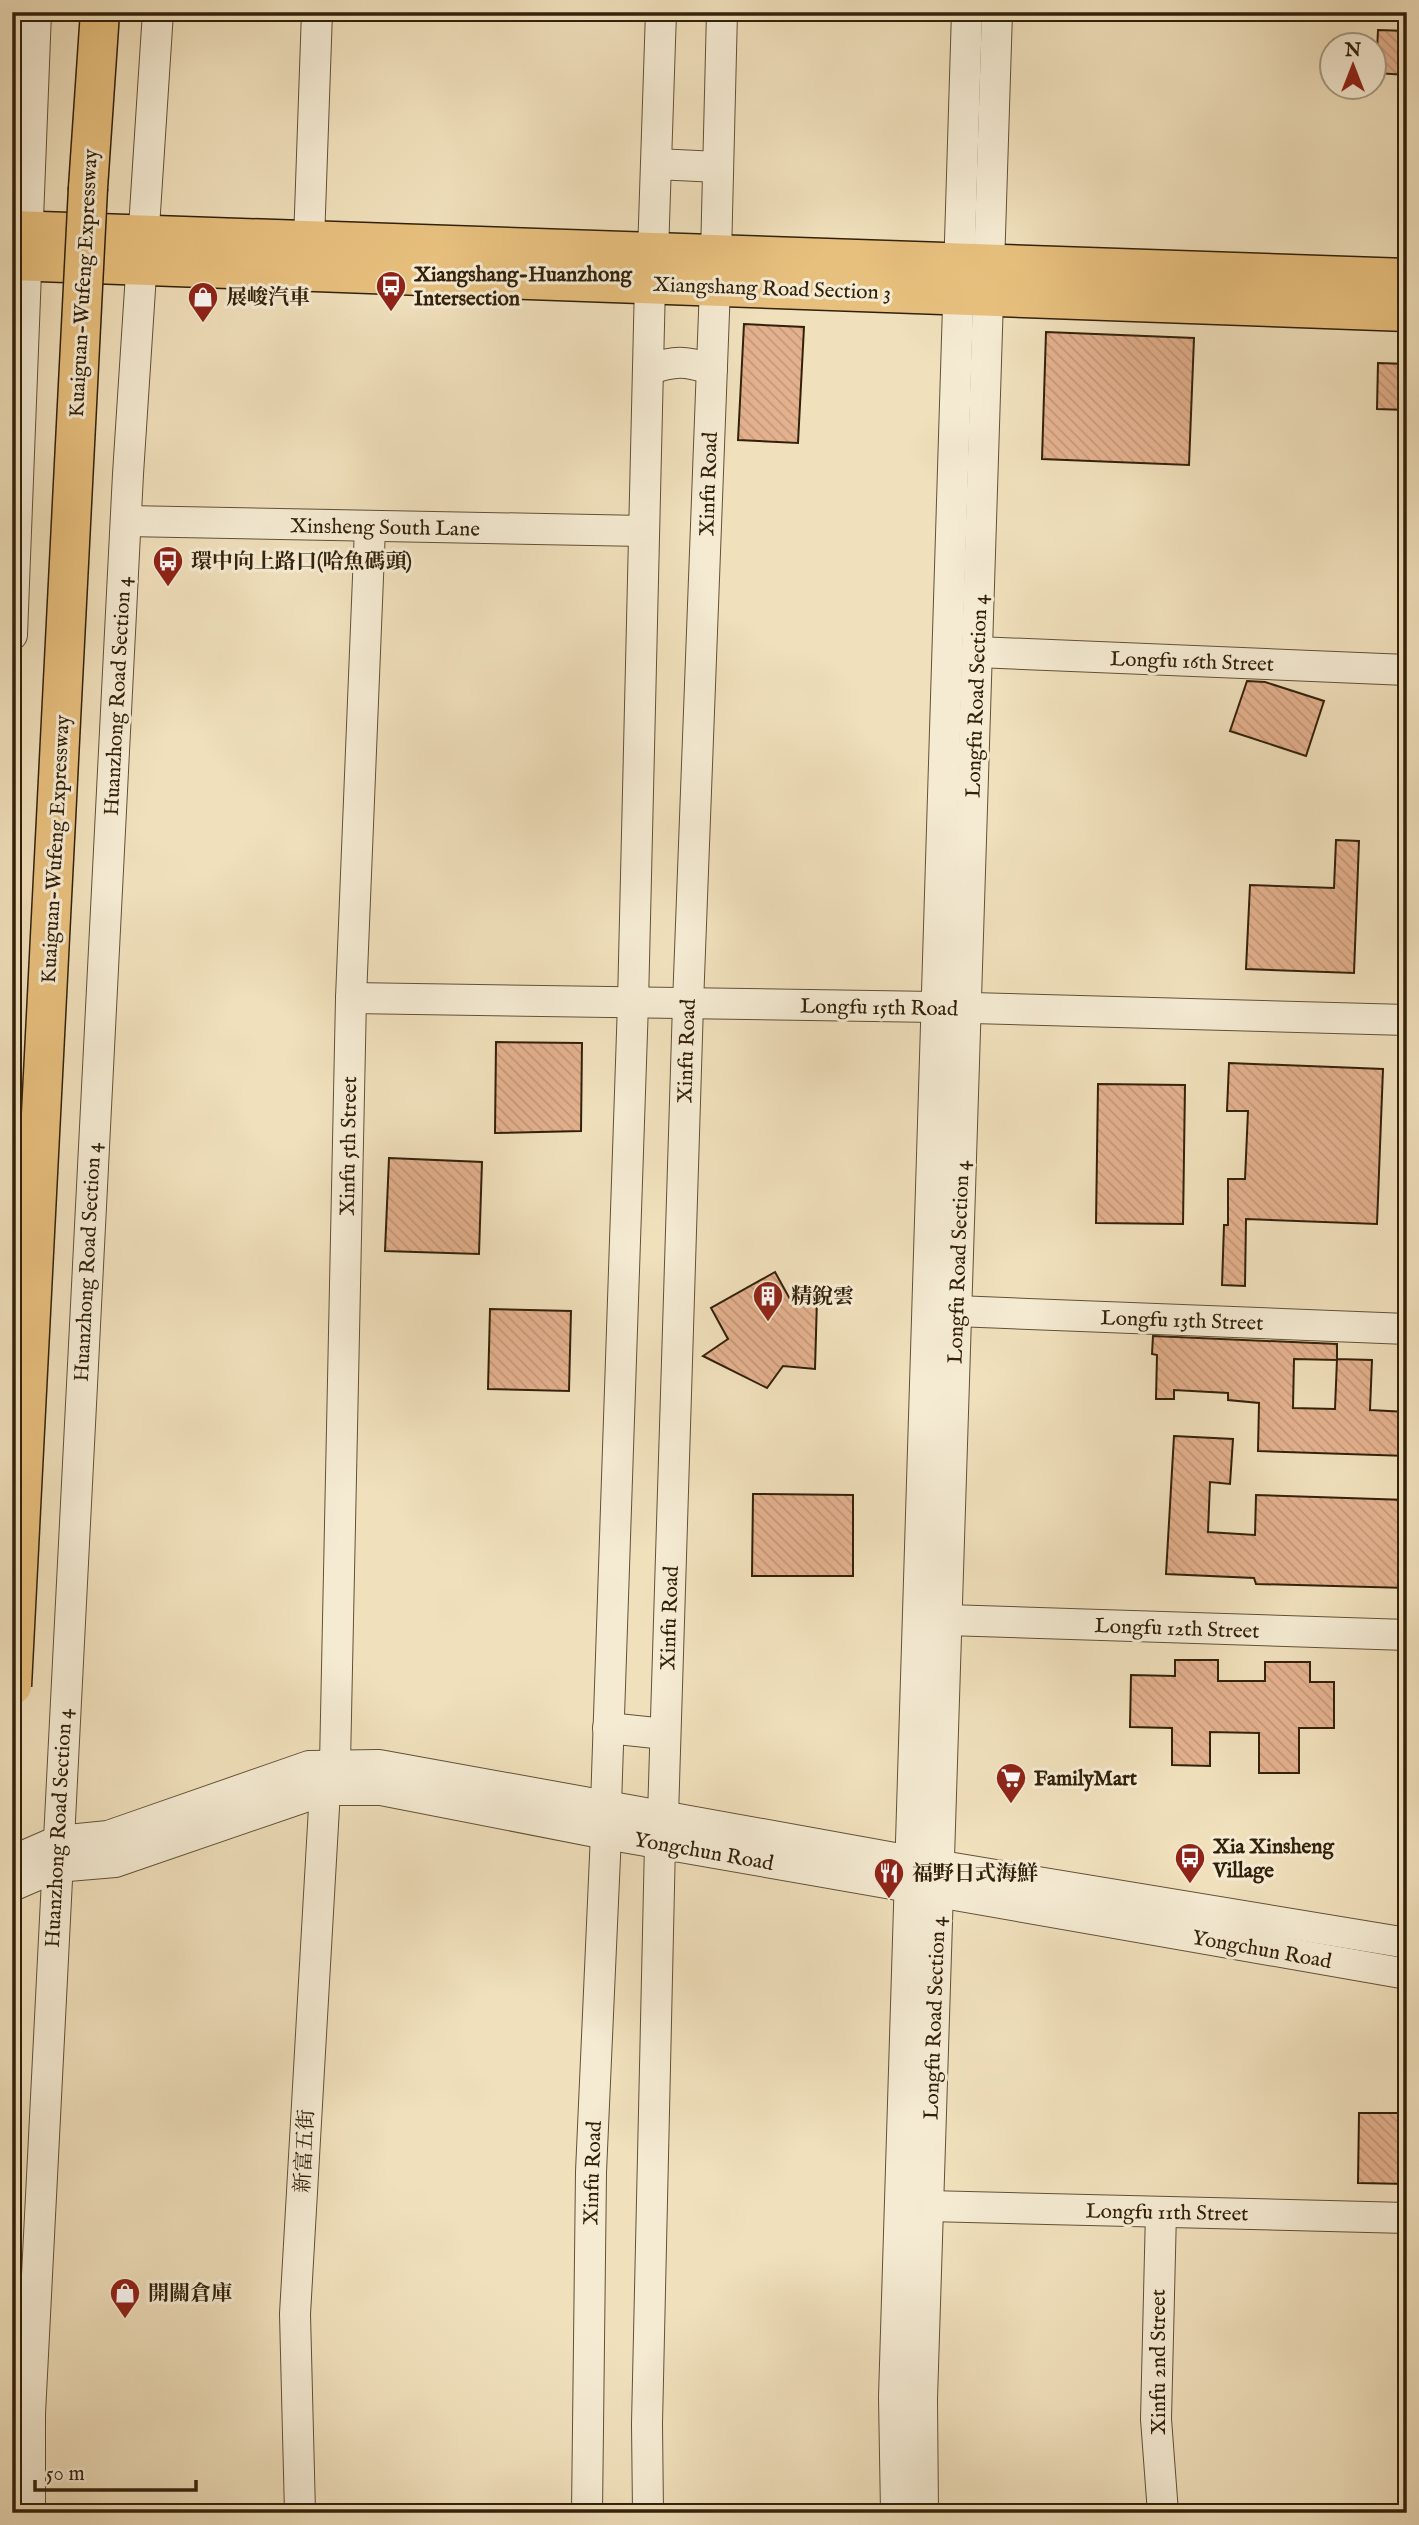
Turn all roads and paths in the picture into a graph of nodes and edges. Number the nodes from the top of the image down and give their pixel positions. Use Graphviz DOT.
graph roads {
  1 [pos="36,12"];
  2 [pos="88,12"];
  3 [pos="100,12"];
  4 [pos="158,12"];
  5 [pos="317,12"];
  6 [pos="661,12"];
  7 [pos="722,12"];
  8 [pos="967,12"];
  9 [pos="998,12"];
  10 [pos="656,164"];
  11 [pos="718,167"];
  12 [pos="89,188"];
  13 [pos="309,241"];
  14 [pos="20,245"];
  15 [pos="75,249"];
  16 [pos="143,250"];
  17 [pos="652,268"];
  18 [pos="716,270"];
  19 [pos="1407,278"];
  20 [pos="973,280"];
  21 [pos="1407,312"];
  22 [pos="712,369"];
  23 [pos="648,370"];
  24 [pos="127,521"];
  25 [pos="370,528"];
  26 [pos="644,531"];
  27 [pos="12,635"];
  28 [pos="977,652"];
  29 [pos="1407,670"];
  30 [pos="351,998"];
  31 [pos="633,1003"];
  32 [pos="688,1004"];
  33 [pos="935,1007"];
  34 [pos="966,1008"];
  35 [pos="1407,1020"];
  36 [pos="956,1311"];
  37 [pos="1407,1328"];
  38 [pos="12,1502"];
  39 [pos="947,1620"];
  40 [pos="1407,1635"];
  41 [pos="12,1686"];
  42 [pos="608,1728"];
  43 [pos="665,1734"];
  44 [pos="330,1777"];
  45 [pos="606,1819"];
  46 [pos="661,1830"];
  47 [pos="57,1854"];
  48 [pos="12,1861"];
  49 [pos="924,1876"];
  50 [pos="12,1886"];
  51 [pos="1407,1943"];
  52 [pos="1407,1974"];
  53 [pos="928,2206"];
  54 [pos="1161,2212"];
  55 [pos="1407,2218"];
  56 [pos="30,2513"];
  57 [pos="300,2513"];
  58 [pos="587,2513"];
  59 [pos="648,2513"];
  60 [pos="896,2513"];
  61 [pos="923,2513"];
  62 [pos="1163,2513"];
  1 -- 14 [label="street"];
  2 -- 12 [label="main road, Kuaiguan-Wufeng Expressway"];
  2 -- 15 [label="street"];
  3 -- 12 [label="main road"];
  4 -- 16 [label="street, Huanzhong Road Section 4"];
  5 -- 13 [label="street"];
  6 -- 10 [label="street, Xinfu Road"];
  7 -- 11 [label="street, Xinfu Road"];
  8 -- 20 [label="street, Longfu Road Section 4"];
  9 -- 20 [label="street, Longfu Road Section 4"];
  10 -- 11 [label="street"];
  10 -- 17 [label="street, Xinfu Road"];
  11 -- 18 [label="street, Xinfu Road"];
  12 -- 41 [label="main road, Kuaiguan-Wufeng Expressway, bridge"];
  13 -- 16 [label="main road, Xiangshang Road Section 3"];
  13 -- 17 [label="main road, Xiangshang Road Section 3"];
  14 -- 15 [label="main road, Xiangshang Road Section 3"];
  14 -- 27 [label="street"];
  15 -- 16 [label="main road, Xiangshang Road Section 3"];
  15 -- 38 [label="street"];
  16 -- 17 [label="main road, Xiangshang Road Section 3"];
  16 -- 24 [label="street, Huanzhong Road Section 4"];
  17 -- 18 [label="main road, Xiangshang Road Section 3"];
  17 -- 23 [label="street, Xinfu Road"];
  18 -- 20 [label="main road, Xiangshang Road Section 3"];
  18 -- 22 [label="street, Xinfu Road"];
  19 -- 20 [label="main road, Xiangshang Road Section 3"];
  20 -- 21 [label="main road, Xiangshang Road Section 3"];
  20 -- 28 [label="street, Longfu Road Section 4"];
  20 -- 33 [label="street, Longfu Road Section 4"];
  22 -- 23 [label="street"];
  22 -- 32 [label="street, Xinfu Road"];
  23 -- 26 [label="street, Xinfu Road"];
  24 -- 25 [label="street, Xinsheng South Lane"];
  24 -- 47 [label="street, Huanzhong Road Section 4"];
  25 -- 26 [label="street, Xinsheng South Lane"];
  25 -- 30 [label="street, Xinfu 5th Street"];
  26 -- 31 [label="street, Xinfu Road"];
  28 -- 29 [label="street, Longfu 16th Street"];
  28 -- 34 [label="street, Longfu Road Section 4"];
  30 -- 31 [label="street, Longfu 15th Road"];
  30 -- 44 [label="street, Xinfu 5th Street"];
  31 -- 32 [label="street, Longfu 15th Road"];
  31 -- 42 [label="street, Xinfu Road"];
  32 -- 33 [label="street, Longfu 15th Road"];
  32 -- 43 [label="street, Xinfu Road"];
  33 -- 34 [label="street, Longfu 15th Road"];
  33 -- 49 [label="street, Longfu Road Section 4"];
  34 -- 35 [label="street, Longfu 15th Road"];
  34 -- 36 [label="street, Longfu Road Section 4"];
  36 -- 37 [label="street, Longfu 13th Street"];
  36 -- 39 [label="street, Longfu Road Section 4"];
  39 -- 40 [label="street, Longfu 12th Street"];
  39 -- 49 [label="street, Longfu Road Section 4"];
  42 -- 43 [label="street"];
  42 -- 45 [label="street, Xinfu Road"];
  43 -- 46 [label="street, Xinfu Road"];
  44 -- 45 [label="street, Yongchun Road"];
  44 -- 47 [label="street, Yongchun Road"];
  44 -- 57 [label="street, 新富五街"];
  45 -- 46 [label="street, Yongchun Road"];
  45 -- 58 [label="street, Xinfu Road"];
  46 -- 49 [label="street, Yongchun Road"];
  46 -- 59 [label="street, Xinfu Road"];
  47 -- 48 [label="street, Yongchun Road"];
  47 -- 50 [label="street, Yongchun Road"];
  47 -- 56 [label="street, Huanzhong Road Section 4"];
  49 -- 51 [label="street, Yongchun Road"];
  49 -- 52 [label="street, Yongchun Road"];
  49 -- 53 [label="street, Longfu Road Section 4"];
  49 -- 60 [label="street, Longfu Road Section 4"];
  53 -- 54 [label="street, Longfu 11th Street"];
  53 -- 61 [label="street, Longfu Road Section 4"];
  54 -- 55 [label="street, Longfu 11th Street"];
  54 -- 62 [label="street, Xinfu 2nd Street"];
}
